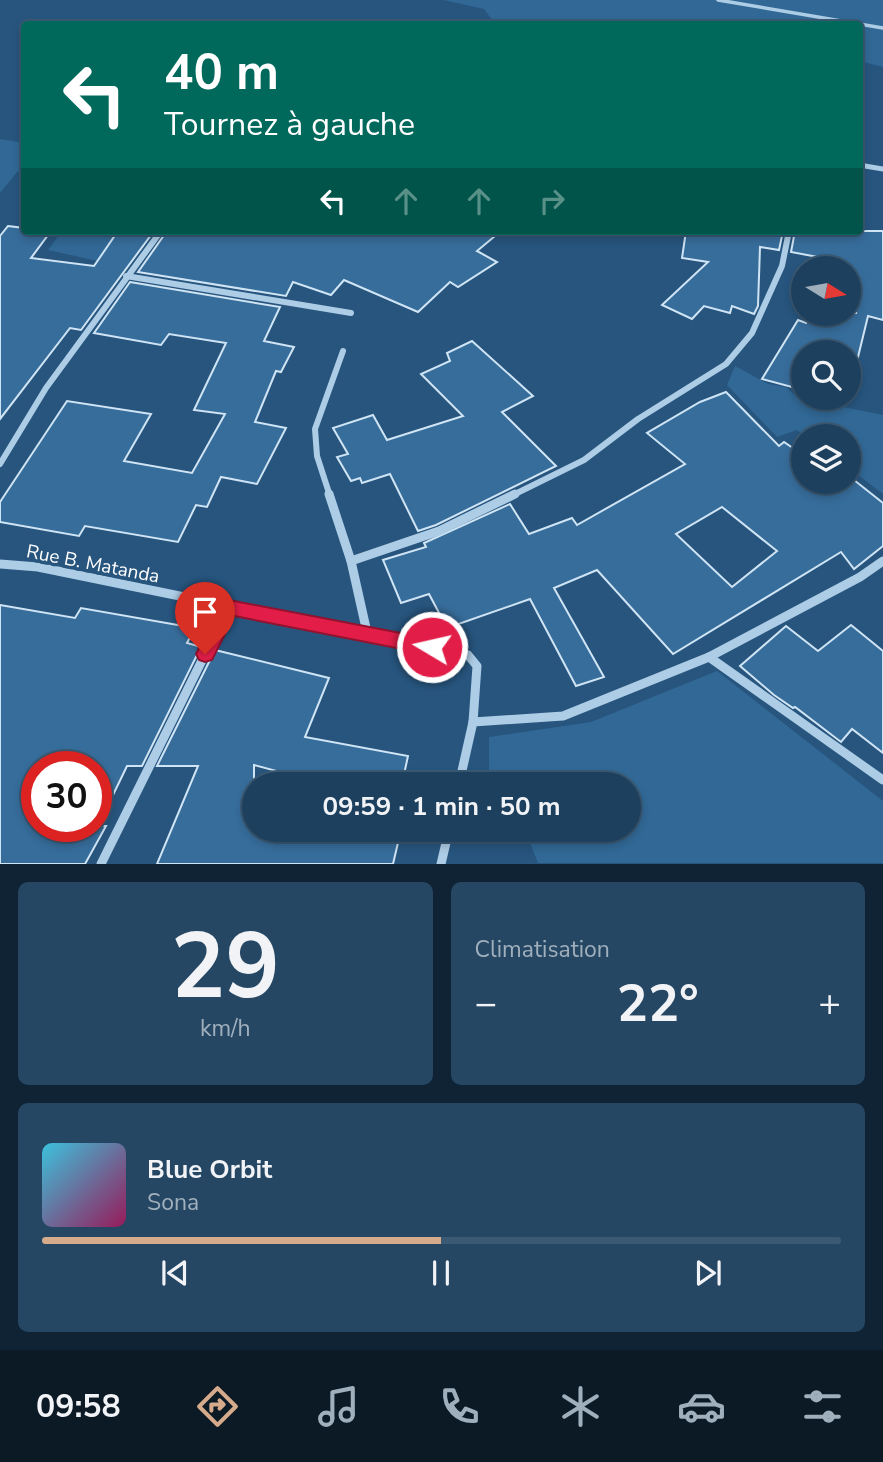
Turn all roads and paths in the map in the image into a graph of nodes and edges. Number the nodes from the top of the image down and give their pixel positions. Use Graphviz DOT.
graph roads {
  1 [pos="719,0"];
  2 [pos="739,2"];
  3 [pos="844,21"];
  4 [pos="863,24"];
  5 [pos="883,28"];
  6 [pos="863,166"];
  7 [pos="883,169"];
  8 [pos="158,235"];
  9 [pos="788,235"];
  10 [pos="126,276"];
  11 [pos="351,313"];
  12 [pos="343,351"];
  13 [pos="0,464"];
  14 [pos="351,561"];
  15 [pos="883,561"];
  16 [pos="0,565"];
  17 [pos="229,608"];
  18 [pos="368,637"];
  19 [pos="709,657"];
  20 [pos="474,723"];
  21 [pos="462,772"];
  22 [pos="883,780"];
  23 [pos="446,842"];
  24 [pos="101,863"];
  25 [pos="441,863"];
  1 -- 2 [label="lane"];
  2 -- 3 [label="lane"];
  4 -- 5 [label="lane"];
  6 -- 7 [label="street"];
  8 -- 10 [label="street"];
  9 -- 14 [label="street"];
  10 -- 11 [label="street"];
  10 -- 13 [label="street"];
  12 -- 14 [label="street"];
  14 -- 18 [label="street"];
  15 -- 19 [label="street"];
  16 -- 17 [label="street, Rue B. Matanda"];
  17 -- 18 [label="street, Rue B. Matanda"];
  17 -- 24 [label="street"];
  18 -- 20 [label="street, Rue B. Matanda"];
  19 -- 20 [label="street"];
  19 -- 22 [label="street"];
  20 -- 21 [label="street"];
  23 -- 25 [label="street"];
}
